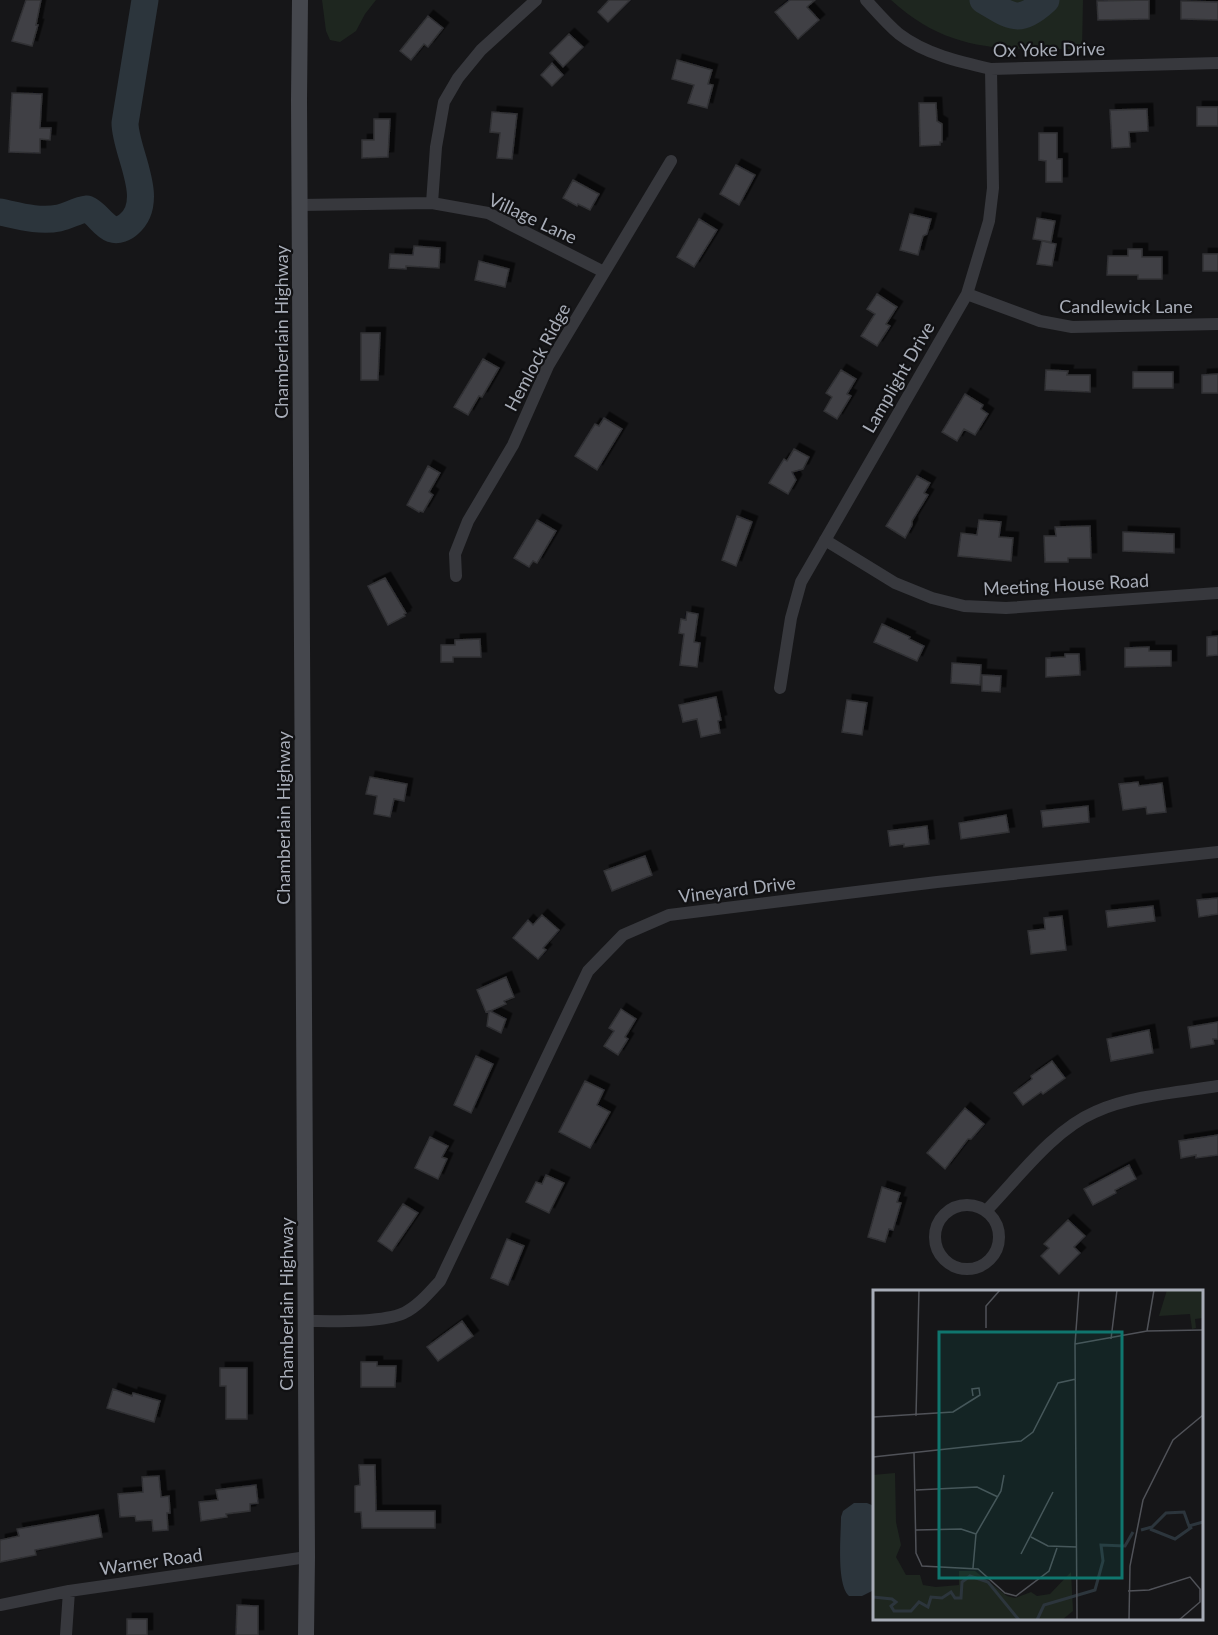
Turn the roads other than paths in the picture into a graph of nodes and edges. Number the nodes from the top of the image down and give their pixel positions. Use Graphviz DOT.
graph roads {
  1 [pos="300,0"];
  2 [pos="536,0"];
  3 [pos="866,0"];
  4 [pos="1218,63"];
  5 [pos="991,69"];
  6 [pos="671,161"];
  7 [pos="432,203"];
  8 [pos="300,205"];
  9 [pos="604,272"];
  10 [pos="967,294"];
  11 [pos="1218,324"];
  12 [pos="825,540"];
  13 [pos="456,576"];
  14 [pos="1218,593"];
  15 [pos="780,688"];
  16 [pos="1218,852"];
  17 [pos="1218,1086"];
  18 [pos="986,1211"];
  19 [pos="305,1321"];
  20 [pos="308,1557"];
  21 [pos="69,1591"];
  22 [pos="0,1605"];
  23 [pos="66,1635"];
  24 [pos="306,1635"];
  1 -- 8 [label="main road, Chamberlain Highway"];
  2 -- 7 [label="street"];
  3 -- 5 [label="street, Ox Yoke Drive"];
  4 -- 5 [label="street, Ox Yoke Drive"];
  5 -- 10 [label="street, Lamplight Drive"];
  6 -- 9 [label="street, Hemlock Ridge"];
  7 -- 8 [label="street, Village Lane"];
  7 -- 9 [label="street, Village Lane"];
  8 -- 19 [label="main road, Chamberlain Highway"];
  9 -- 13 [label="street, Hemlock Ridge"];
  10 -- 11 [label="street, Candlewick Lane"];
  10 -- 12 [label="street, Lamplight Drive"];
  12 -- 14 [label="street, Meeting House Road"];
  12 -- 15 [label="street, Lamplight Drive"];
  16 -- 19 [label="street, Vineyard Drive"];
  17 -- 18 [label="street"];
  18 -- 18 [label="street"];
  19 -- 20 [label="main road, Chamberlain Highway"];
  20 -- 21 [label="street, Warner Road"];
  20 -- 24 [label="main road, Chamberlain Highway"];
  21 -- 22 [label="street, Warner Road"];
  21 -- 23 [label="street"];
}
